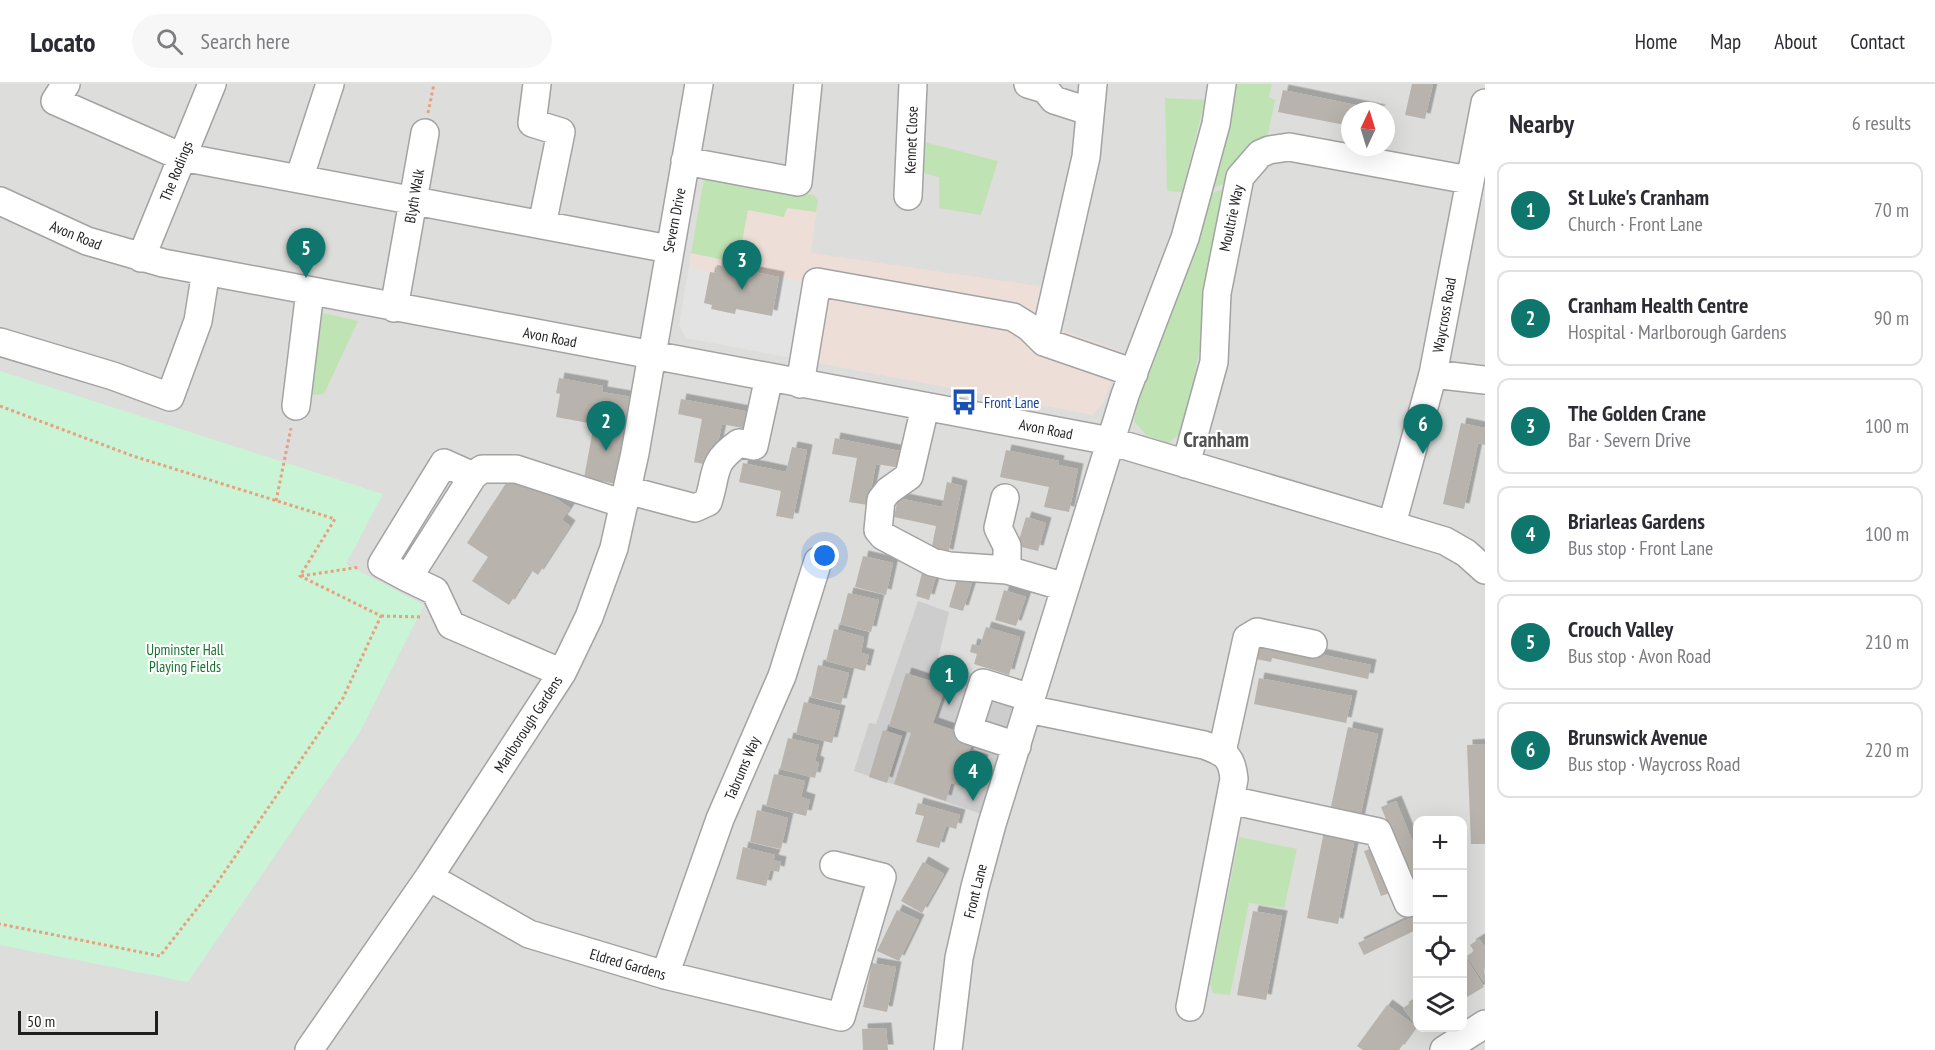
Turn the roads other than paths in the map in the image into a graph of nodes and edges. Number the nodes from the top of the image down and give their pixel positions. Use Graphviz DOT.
graph roads {
  1 [pos="66,84"];
  2 [pos="212,84"];
  3 [pos="330,84"];
  4 [pos="537,84"];
  5 [pos="699,84"];
  6 [pos="807,84"];
  7 [pos="913,84"];
  8 [pos="1028,84"];
  9 [pos="1093,84"];
  10 [pos="1222,84"];
  11 [pos="1485,103"];
  12 [pos="1082,109"];
  13 [pos="425,133"];
  14 [pos="182,157"];
  15 [pos="685,161"];
  16 [pos="299,179"];
  17 [pos="1469,180"];
  18 [pos="908,196"];
  19 [pos="0,201"];
  20 [pos="413,201"];
  21 [pos="542,225"];
  22 [pos="669,249"];
  23 [pos="141,258"];
  24 [pos="206,272"];
  25 [pos="310,291"];
  26 [pos="394,308"];
  27 [pos="0,342"];
  28 [pos="1044,342"];
  29 [pos="651,356"];
  30 [pos="1134,373"];
  31 [pos="1434,374"];
  32 [pos="769,377"];
  33 [pos="1485,380"];
  34 [pos="800,384"];
  35 [pos="296,406"];
  36 [pos="925,406"];
  37 [pos="1110,441"];
  38 [pos="1186,464"];
  39 [pos="473,476"];
  40 [pos="625,497"];
  41 [pos="1005,498"];
  42 [pos="1392,524"];
  43 [pos="818,561"];
  44 [pos="1007,570"];
  45 [pos="1485,570"];
  46 [pos="408,578"];
  47 [pos="1065,587"];
  48 [pos="1313,644"];
  49 [pos="562,673"];
  50 [pos="1029,704"];
  51 [pos="1017,746"];
  52 [pos="1222,752"];
  53 [pos="1230,800"];
  54 [pos="834,865"];
  55 [pos="429,877"];
  56 [pos="1408,903"];
  57 [pos="665,975"];
  58 [pos="1191,1007"];
  59 [pos="1485,1024"];
  60 [pos="309,1050"];
  61 [pos="948,1050"];
  62 [pos="1444,1050"];
  1 -- 14 [label="street"];
  2 -- 14 [label="street, The Rodings"];
  3 -- 16 [label="street"];
  4 -- 21 [label="street"];
  5 -- 15 [label="street, Severn Drive"];
  6 -- 15 [label="street"];
  7 -- 18 [label="street, Kennet Close"];
  8 -- 12 [label="street"];
  9 -- 28 [label="street"];
  10 -- 30 [label="street, Front Lane"];
  11 -- 17 [label="street, Waycross Road"];
  13 -- 20 [label="street, Blyth Walk"];
  14 -- 16 [label="street"];
  14 -- 23 [label="street, The Rodings"];
  15 -- 22 [label="street, Severn Drive"];
  16 -- 20 [label="street"];
  17 -- 31 [label="street, Waycross Road"];
  17 -- 38 [label="street, Moultrie Way"];
  19 -- 23 [label="street, Avon Road"];
  20 -- 21 [label="street"];
  20 -- 26 [label="street, Blyth Walk"];
  21 -- 22 [label="street"];
  22 -- 29 [label="street, Severn Drive"];
  23 -- 24 [label="street, Avon Road"];
  24 -- 25 [label="street, Avon Road"];
  24 -- 27 [label="street"];
  25 -- 26 [label="street, Avon Road"];
  25 -- 35 [label="street"];
  26 -- 29 [label="street, Avon Road"];
  28 -- 30 [label="street"];
  28 -- 34 [label="street"];
  29 -- 32 [label="street, Avon Road"];
  29 -- 40 [label="street, Marlborough Gardens"];
  30 -- 37 [label="street, Front Lane"];
  31 -- 33 [label="street"];
  31 -- 42 [label="street, Waycross Road"];
  32 -- 34 [label="street, Avon Road"];
  32 -- 40 [label="street"];
  34 -- 36 [label="street, Avon Road"];
  36 -- 37 [label="street, Avon Road"];
  36 -- 44 [label="street"];
  37 -- 38 [label="street, Avon Road"];
  37 -- 47 [label="street, Front Lane"];
  38 -- 42 [label="street, Avon Road"];
  39 -- 40 [label="street"];
  39 -- 46 [label="street"];
  39 -- 46 [label="street"];
  40 -- 49 [label="street, Marlborough Gardens"];
  41 -- 44 [label="street"];
  42 -- 45 [label="street, Avon Road"];
  43 -- 57 [label="street, Tabrums Way"];
  44 -- 47 [label="street"];
  46 -- 49 [label="street"];
  47 -- 50 [label="street, Front Lane"];
  48 -- 52 [label="street"];
  49 -- 55 [label="street, Marlborough Gardens"];
  50 -- 51 [label="street, Front Lane"];
  50 -- 51 [label="street"];
  50 -- 52 [label="street"];
  51 -- 61 [label="street, Front Lane"];
  52 -- 53 [label="street"];
  53 -- 56 [label="street"];
  53 -- 58 [label="street"];
  54 -- 57 [label="street, Eldred Gardens"];
  55 -- 57 [label="street, Eldred Gardens"];
  55 -- 60 [label="street, Marlborough Gardens"];
  59 -- 62 [label="street"];
}
